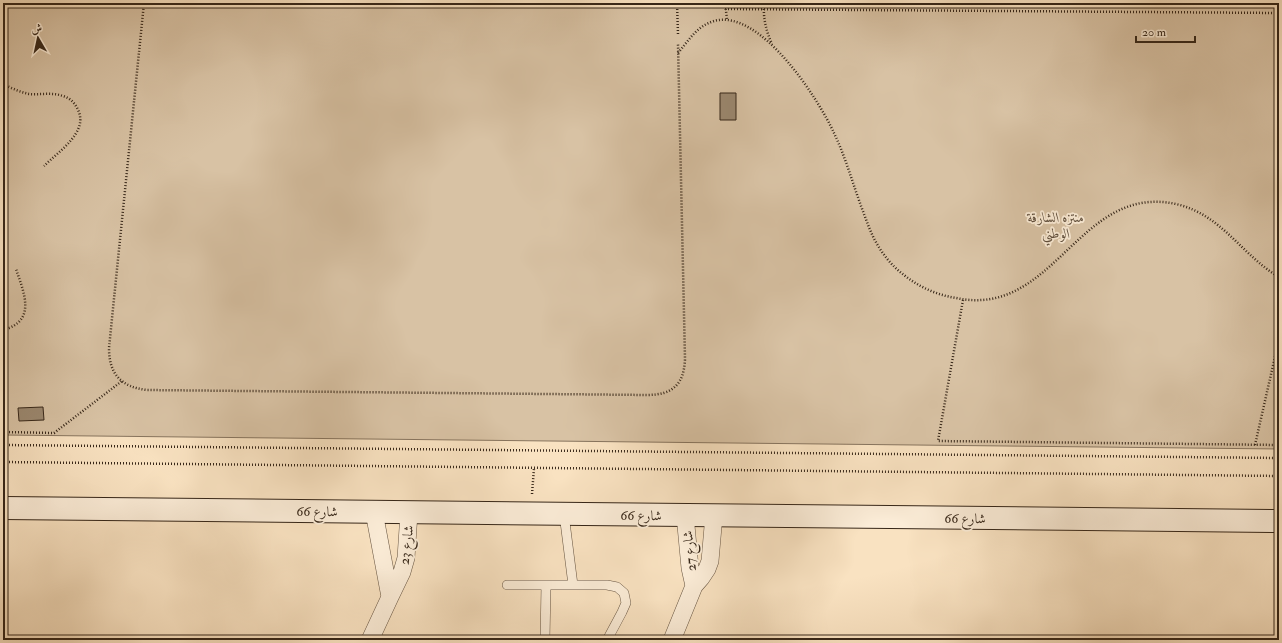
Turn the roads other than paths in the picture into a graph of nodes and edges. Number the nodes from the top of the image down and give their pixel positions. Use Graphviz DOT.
graph roads {
  1 [pos="3,508"];
  2 [pos="374,512"];
  3 [pos="410,512"];
  4 [pos="564,514"];
  5 [pos="685,515"];
  6 [pos="714,515"];
  7 [pos="1279,521"];
  8 [pos="507,585"];
  9 [pos="546,585"];
  10 [pos="573,585"];
  11 [pos="694,586"];
  12 [pos="390,597"];
  13 [pos="370,640"];
  14 [pos="545,640"];
  15 [pos="608,640"];
  16 [pos="672,640"];
  1 -- 2 [label="street, شارع 66"];
  2 -- 3 [label="street, شارع 66"];
  2 -- 12 [label="street, شارع 23"];
  3 -- 4 [label="street, شارع 66"];
  3 -- 12 [label="street, شارع 23"];
  4 -- 5 [label="street, شارع 66"];
  4 -- 10 [label="lane"];
  5 -- 6 [label="street, شارع 66"];
  5 -- 11 [label="street, شارع 27"];
  6 -- 7 [label="street, شارع 66"];
  6 -- 11 [label="street, شارع 27"];
  8 -- 9 [label="lane"];
  9 -- 10 [label="lane"];
  9 -- 14 [label="lane"];
  10 -- 15 [label="lane"];
  11 -- 16 [label="street, شارع 27"];
  12 -- 13 [label="street, شارع 23"];
}
